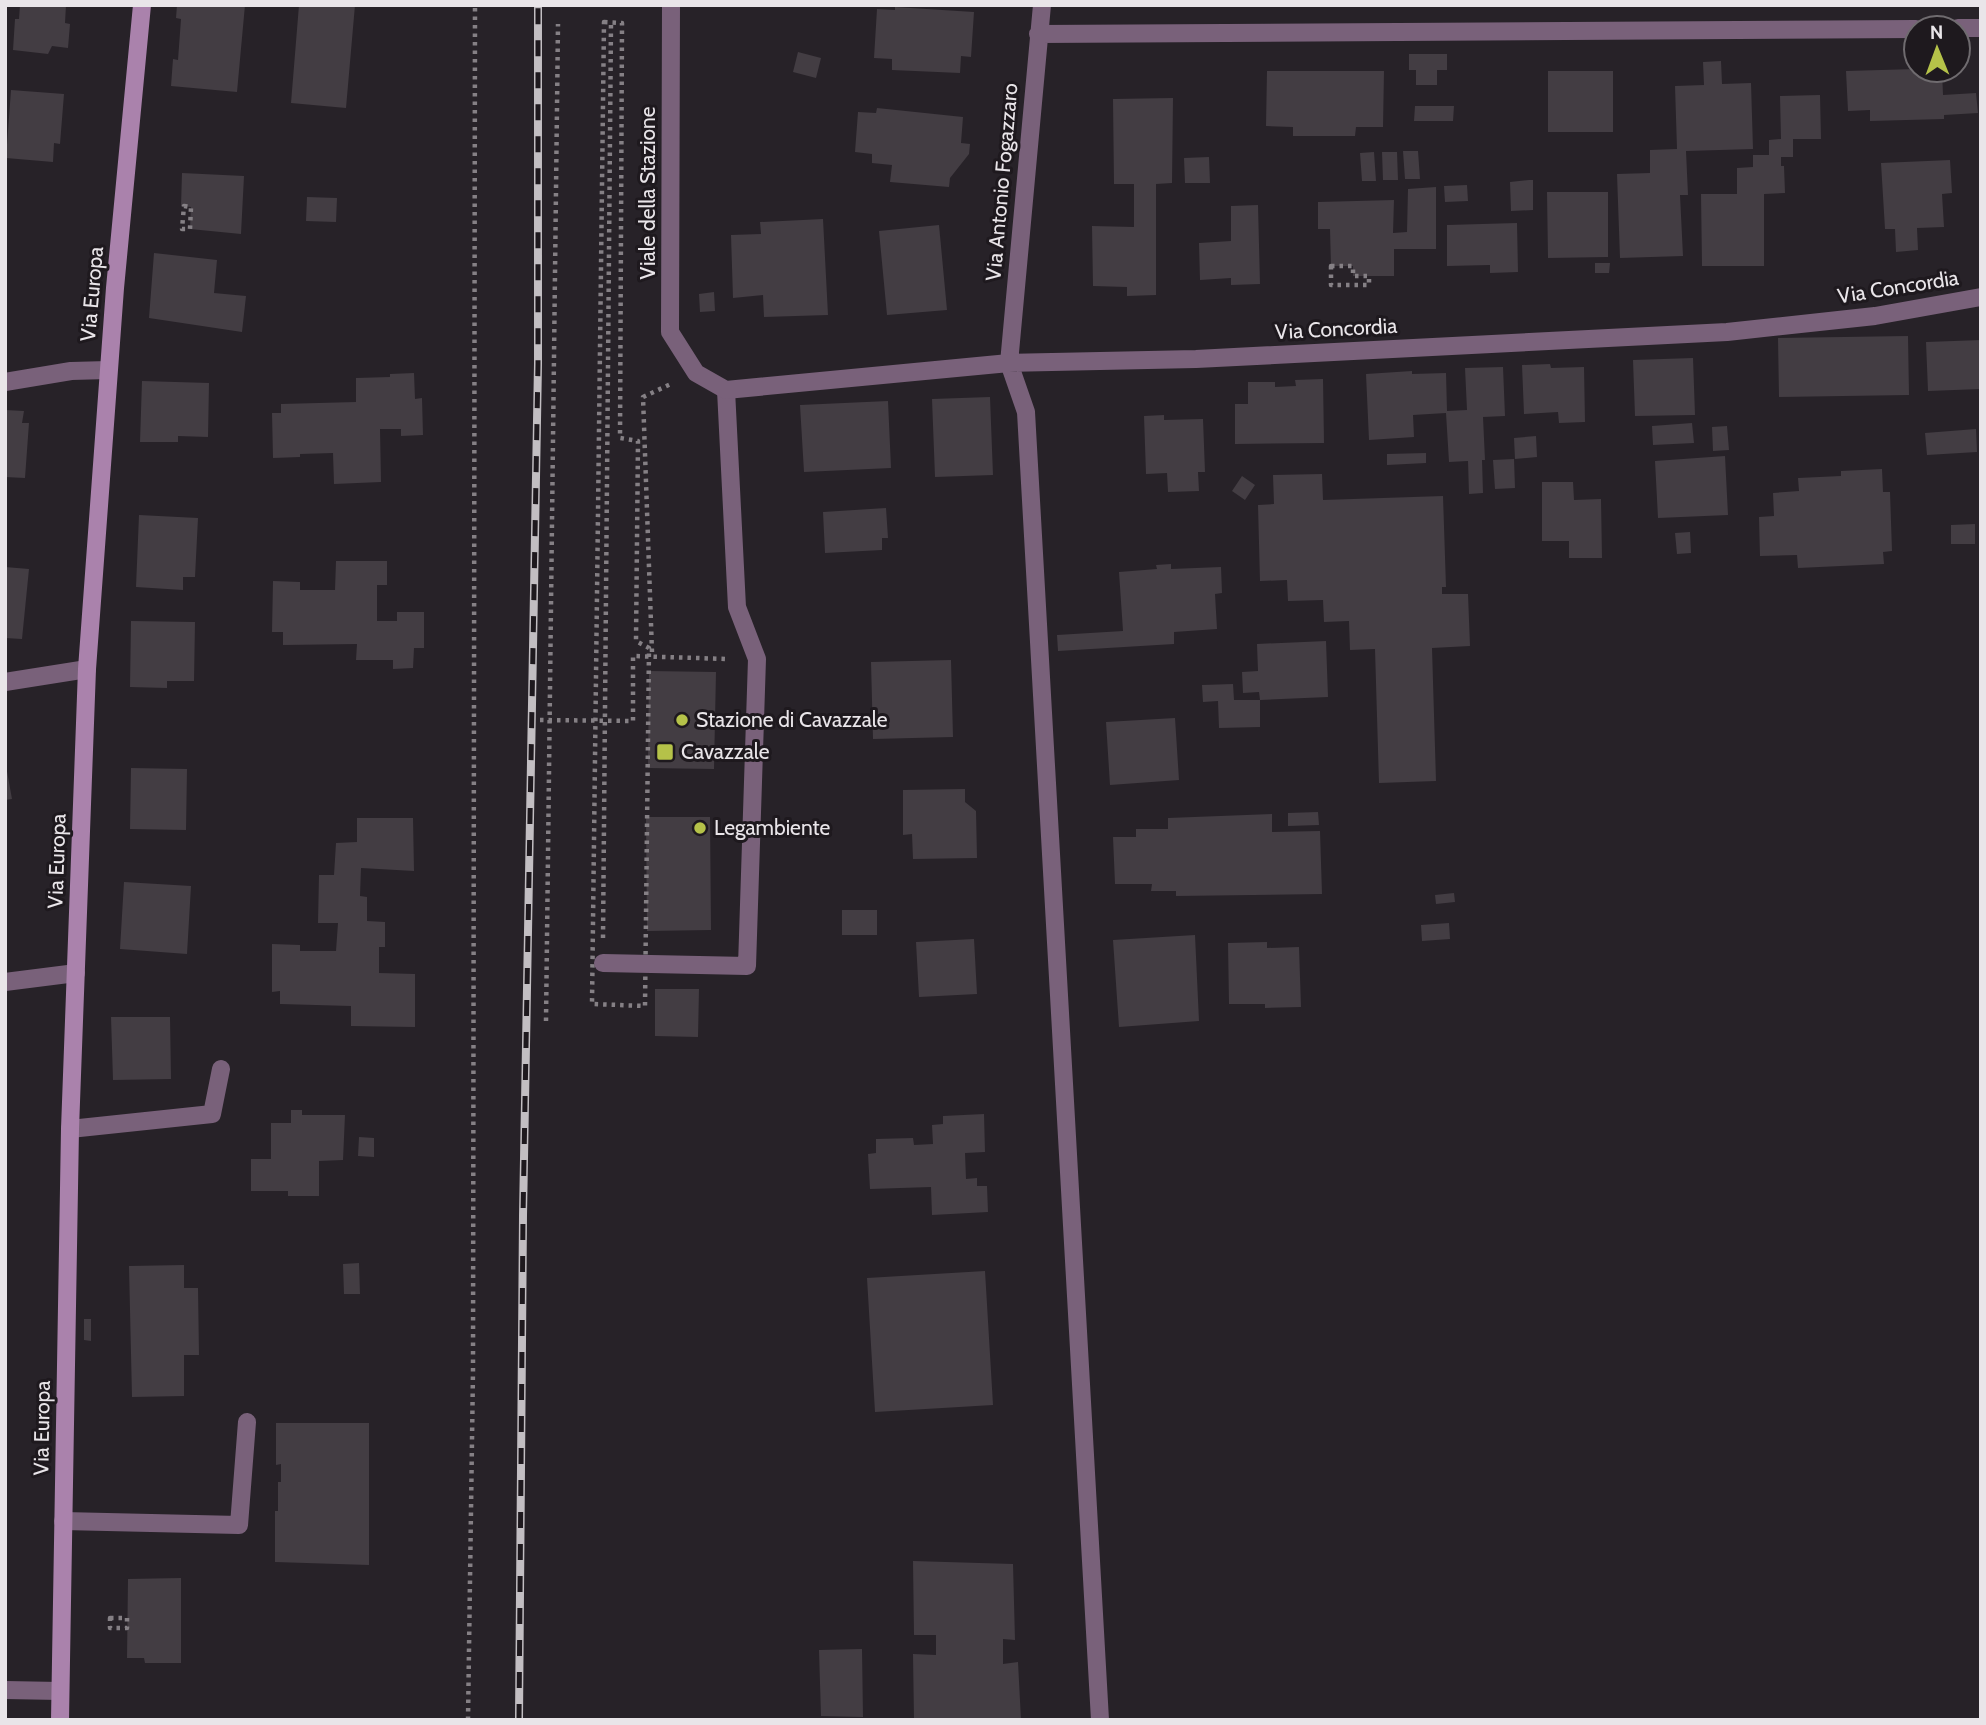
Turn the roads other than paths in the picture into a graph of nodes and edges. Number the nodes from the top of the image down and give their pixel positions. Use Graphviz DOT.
graph roads {
  1 [pos="142,5"];
  2 [pos="671,5"];
  3 [pos="1042,5"];
  4 [pos="1902,29"];
  5 [pos="1038,34"];
  6 [pos="1981,297"];
  7 [pos="1009,363"];
  8 [pos="108,370"];
  9 [pos="5,382"];
  10 [pos="726,390"];
  11 [pos="87,669"];
  12 [pos="5,682"];
  13 [pos="603,963"];
  14 [pos="76,973"];
  15 [pos="5,982"];
  16 [pos="221,1069"];
  17 [pos="70,1129"];
  18 [pos="247,1422"];
  19 [pos="63,1521"];
  20 [pos="5,1690"];
  21 [pos="60,1690"];
  22 [pos="60,1720"];
  23 [pos="1100,1720"];
  1 -- 8 [label="street, Via Europa"];
  2 -- 10 [label="street, Viale della Stazione"];
  3 -- 5 [label="street, Via Antonio Fogazzaro"];
  4 -- 5 [label="street"];
  5 -- 7 [label="street, Via Antonio Fogazzaro"];
  6 -- 7 [label="street, Via Concordia"];
  7 -- 10 [label="street, Via Concordia"];
  7 -- 23 [label="street"];
  8 -- 9 [label="street"];
  8 -- 11 [label="street, Via Europa"];
  10 -- 13 [label="street"];
  11 -- 12 [label="street"];
  11 -- 14 [label="street, Via Europa"];
  14 -- 15 [label="street"];
  14 -- 17 [label="street, Via Europa"];
  16 -- 17 [label="street"];
  17 -- 19 [label="street, Via Europa"];
  18 -- 19 [label="street"];
  19 -- 21 [label="street, Via Europa"];
  20 -- 21 [label="street"];
  21 -- 22 [label="street, Via Europa"];
}
